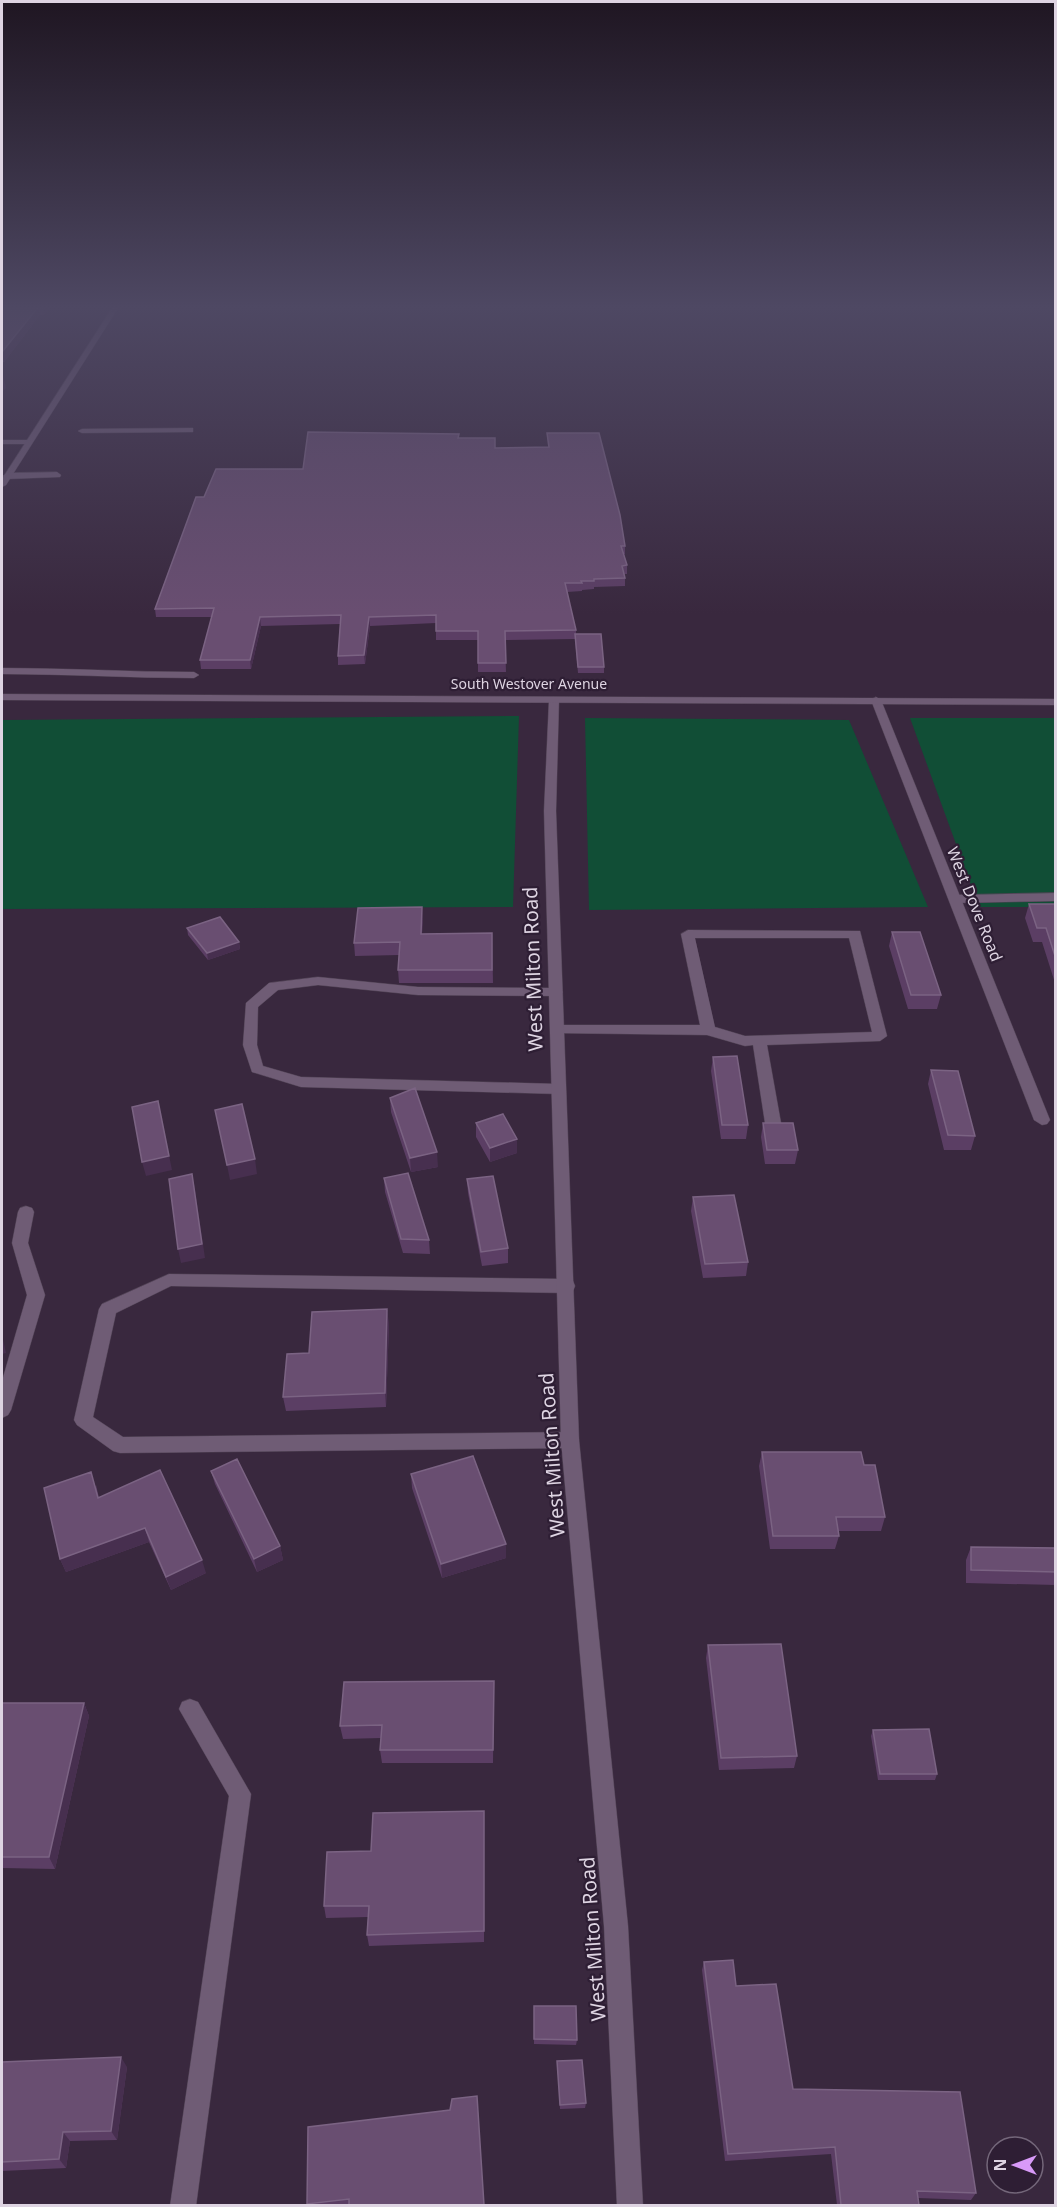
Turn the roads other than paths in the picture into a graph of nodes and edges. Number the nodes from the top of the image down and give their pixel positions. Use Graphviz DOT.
graph roads {
  1 [pos="50,408"];
  2 [pos="190,430"];
  3 [pos="82,431"];
  4 [pos="2,442"];
  5 [pos="28,442"];
  6 [pos="57,475"];
  7 [pos="7,476"];
  8 [pos="2,485"];
  9 [pos="2,671"];
  10 [pos="194,675"];
  11 [pos="2,697"];
  12 [pos="554,700"];
  13 [pos="876,700"];
  14 [pos="1056,702"];
  15 [pos="1056,897"];
  16 [pos="955,899"];
  17 [pos="556,992"];
  18 [pos="557,1030"];
  19 [pos="708,1030"];
  20 [pos="759,1041"];
  21 [pos="560,1089"];
  22 [pos="1042,1120"];
  23 [pos="773,1123"];
  24 [pos="26,1212"];
  25 [pos="567,1286"];
  26 [pos="2,1410"];
  27 [pos="570,1440"];
  28 [pos="190,1709"];
  29 [pos="183,2205"];
  30 [pos="630,2205"];
  1 -- 5 [label="street"];
  2 -- 3 [label="street"];
  4 -- 5 [label="street"];
  5 -- 7 [label="street"];
  6 -- 7 [label="street"];
  7 -- 8 [label="street"];
  9 -- 10 [label="street"];
  11 -- 12 [label="street, South Westover Avenue"];
  12 -- 13 [label="street, South Westover Avenue"];
  12 -- 17 [label="street, West Milton Road"];
  13 -- 14 [label="street, South Westover Avenue"];
  13 -- 16 [label="street, West Dove Road"];
  15 -- 16 [label="street"];
  16 -- 22 [label="street, West Dove Road"];
  17 -- 18 [label="street, West Milton Road"];
  17 -- 21 [label="street"];
  18 -- 19 [label="street"];
  18 -- 21 [label="street, West Milton Road"];
  19 -- 20 [label="street"];
  19 -- 20 [label="street"];
  20 -- 23 [label="street"];
  21 -- 25 [label="street, West Milton Road"];
  24 -- 26 [label="street"];
  25 -- 27 [label="street, West Milton Road"];
  25 -- 27 [label="street"];
  27 -- 30 [label="street, West Milton Road"];
  28 -- 29 [label="street"];
}
